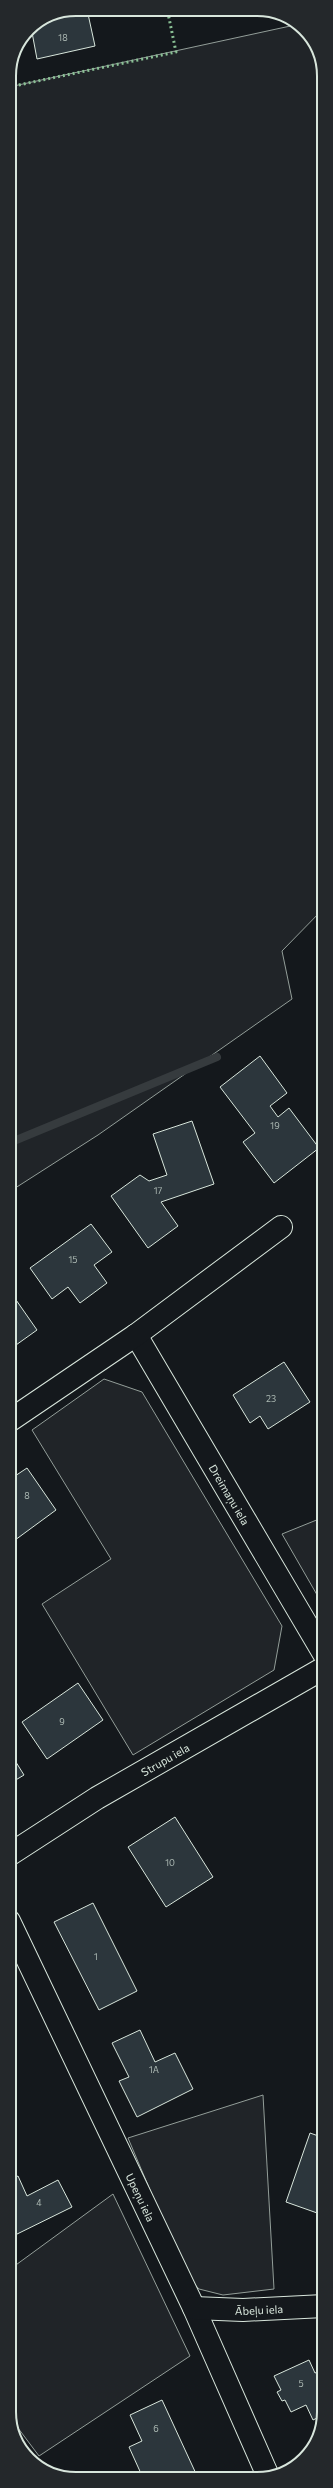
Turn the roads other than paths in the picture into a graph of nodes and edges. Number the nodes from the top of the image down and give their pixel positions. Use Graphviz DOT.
graph roads {
  1 [pos="281,1226"];
  2 [pos="136,1335"];
  3 [pos="16,1416"];
  4 [pos="317,1642"];
  5 [pos="317,1672"];
  6 [pos="16,1850"];
  7 [pos="16,1936"];
  8 [pos="317,2306"];
  9 [pos="194,2308"];
  10 [pos="266,2471"];
  1 -- 2 [label="street"];
  2 -- 3 [label="street"];
  2 -- 4 [label="street, Dreimaņu iela"];
  5 -- 6 [label="street, Strupu iela"];
  7 -- 9 [label="street, Upeņu iela"];
  8 -- 9 [label="street, Ābeļu iela"];
  9 -- 10 [label="street, Upeņu iela"];
}
